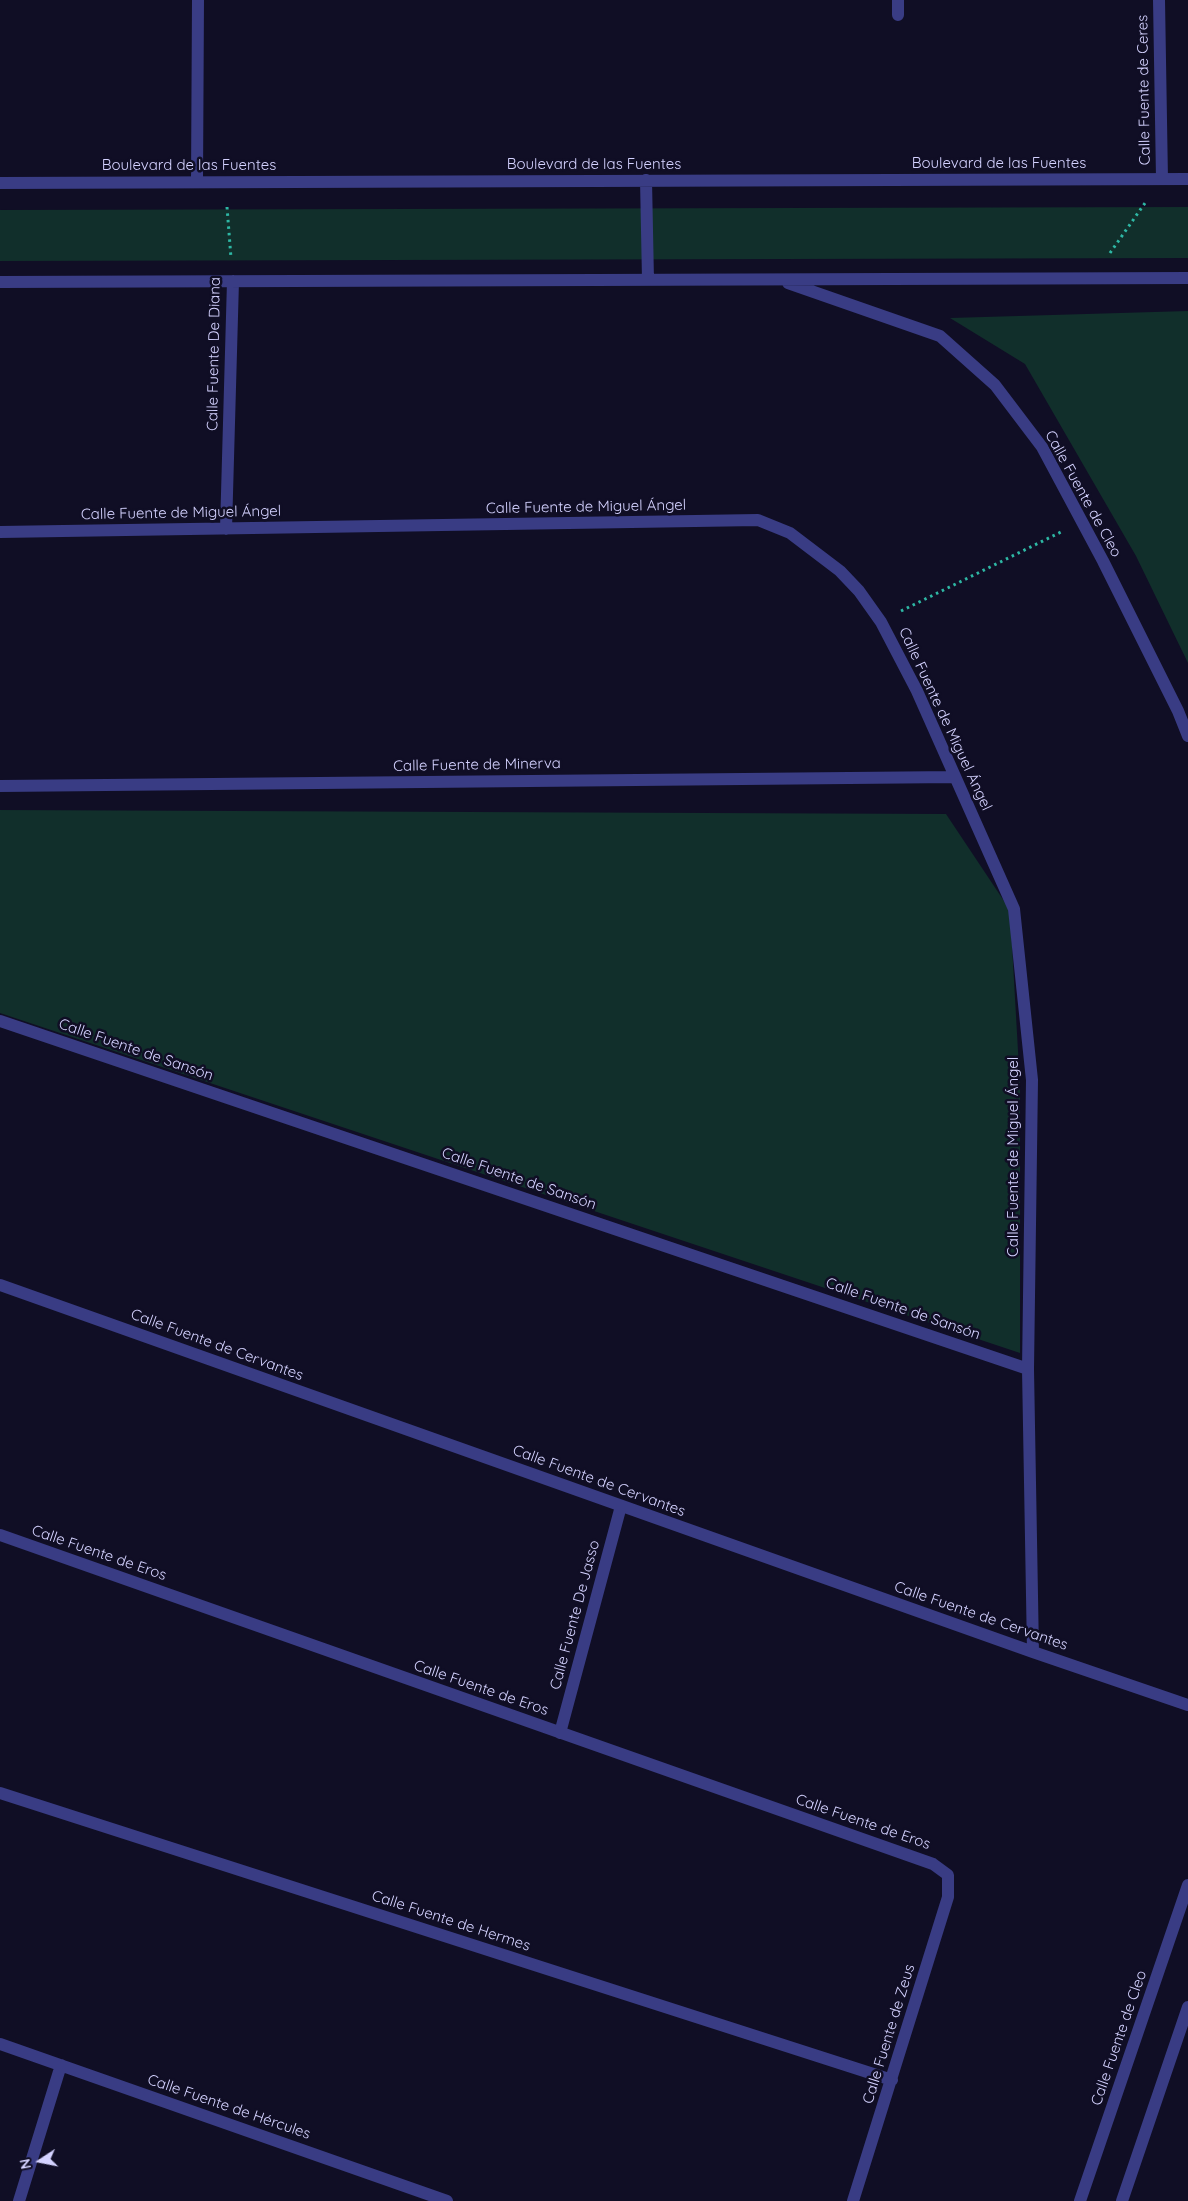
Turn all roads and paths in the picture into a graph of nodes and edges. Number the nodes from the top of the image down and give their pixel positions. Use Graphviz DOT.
graph roads {
  1 [pos="198,0"];
  2 [pos="898,0"];
  3 [pos="1159,0"];
  4 [pos="898,14"];
  5 [pos="1162,179"];
  6 [pos="1188,179"];
  7 [pos="646,180"];
  8 [pos="198,181"];
  9 [pos="226,181"];
  10 [pos="0,183"];
  11 [pos="1092,278"];
  12 [pos="1188,278"];
  13 [pos="648,280"];
  14 [pos="778,280"];
  15 [pos="233,281"];
  16 [pos="0,282"];
  17 [pos="1081,522"];
  18 [pos="226,528"];
  19 [pos="0,532"];
  20 [pos="881,622"];
  21 [pos="1188,736"];
  22 [pos="955,777"];
  23 [pos="0,786"];
  24 [pos="0,1021"];
  25 [pos="0,1285"];
  26 [pos="1028,1369"];
  27 [pos="621,1506"];
  28 [pos="0,1535"];
  29 [pos="1033,1652"];
  30 [pos="1188,1705"];
  31 [pos="560,1733"];
  32 [pos="0,1793"];
  33 [pos="948,1875"];
  34 [pos="1188,1885"];
  35 [pos="1188,2007"];
  36 [pos="0,2044"];
  37 [pos="61,2065"];
  38 [pos="892,2080"];
  39 [pos="19,2201"];
  40 [pos="447,2201"];
  41 [pos="854,2201"];
  42 [pos="1080,2201"];
  43 [pos="1122,2201"];
  1 -- 8 [label="street"];
  2 -- 4 [label="street"];
  3 -- 5 [label="street, Calle Fuente de Ceres"];
  5 -- 6 [label="street, Boulevard de las Fuentes"];
  5 -- 7 [label="street, Boulevard de las Fuentes"];
  5 -- 11 [label="path"];
  7 -- 9 [label="street, Boulevard de las Fuentes"];
  7 -- 13 [label="street"];
  8 -- 9 [label="street, Boulevard de las Fuentes"];
  8 -- 10 [label="street, Boulevard de las Fuentes"];
  9 -- 15 [label="path, Calle Fuente De Diana"];
  11 -- 12 [label="street"];
  11 -- 14 [label="street"];
  13 -- 14 [label="street"];
  13 -- 15 [label="street"];
  14 -- 17 [label="street, Calle Fuente de Cleo"];
  15 -- 16 [label="street"];
  15 -- 18 [label="street, Calle Fuente De Diana"];
  17 -- 20 [label="path"];
  17 -- 21 [label="street, Calle Fuente de Cleo"];
  18 -- 19 [label="street, Calle Fuente de Miguel Ángel"];
  18 -- 20 [label="street, Calle Fuente de Miguel Ángel"];
  20 -- 22 [label="street, Calle Fuente de Miguel Ángel"];
  22 -- 23 [label="street, Calle Fuente de Minerva"];
  22 -- 26 [label="street, Calle Fuente de Miguel Ángel"];
  24 -- 26 [label="street, Calle Fuente de Sansón"];
  25 -- 27 [label="street, Calle Fuente de Cervantes"];
  26 -- 29 [label="street, Calle Fuente de Miguel Ángel"];
  27 -- 29 [label="street, Calle Fuente de Cervantes"];
  27 -- 31 [label="street, Calle Fuente De Jasso"];
  28 -- 31 [label="street, Calle Fuente de Eros"];
  29 -- 30 [label="street, Calle Fuente de Cervantes"];
  31 -- 33 [label="street, Calle Fuente de Eros"];
  32 -- 38 [label="street, Calle Fuente de Hermes"];
  33 -- 38 [label="street, Calle Fuente de Zeus"];
  34 -- 42 [label="street, Calle Fuente de Cleo"];
  35 -- 43 [label="street"];
  36 -- 37 [label="street, Calle Fuente de Hércules"];
  37 -- 39 [label="street"];
  37 -- 40 [label="street, Calle Fuente de Hércules"];
  38 -- 41 [label="street, Calle Fuente de Zeus"];
}
